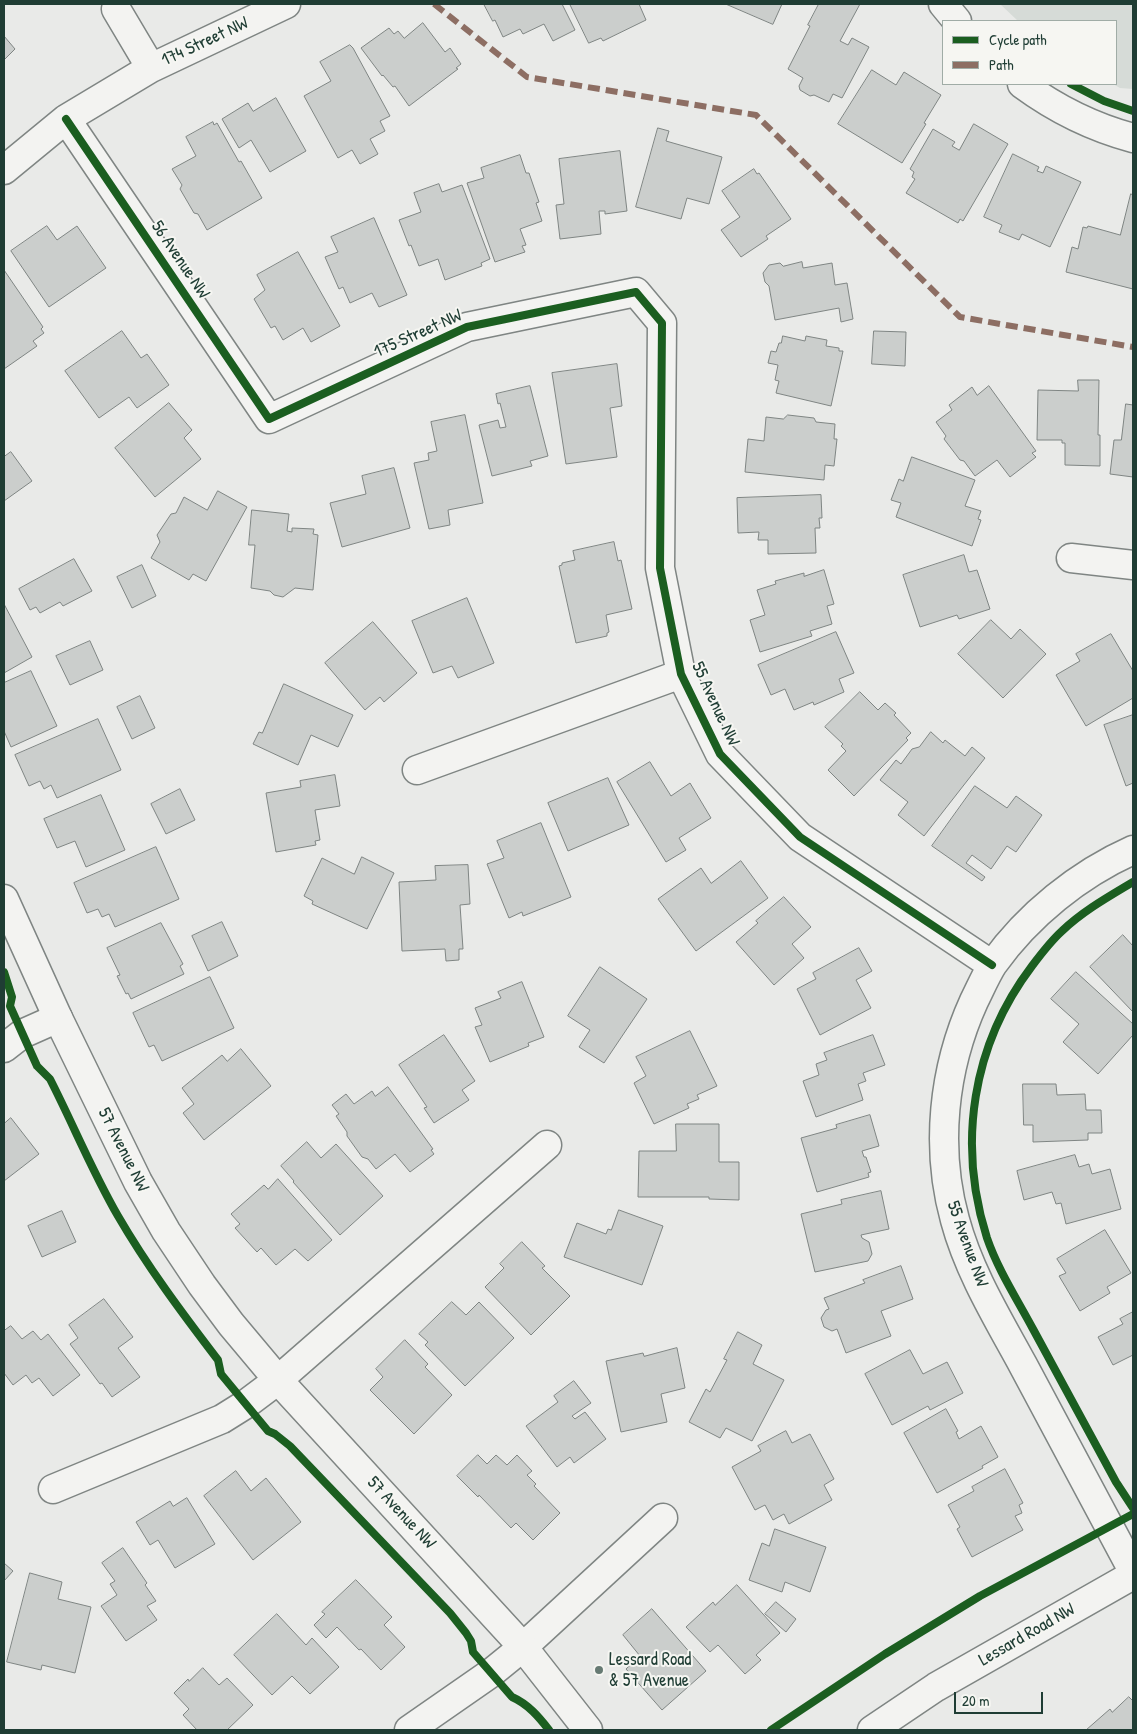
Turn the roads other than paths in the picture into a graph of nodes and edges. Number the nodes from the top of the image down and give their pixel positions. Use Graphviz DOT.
graph roads {
  1 [pos="286,4"];
  2 [pos="943,4"];
  3 [pos="116,9"];
  4 [pos="956,20"];
  5 [pos="151,68"];
  6 [pos="1023,85"];
  7 [pos="66,119"];
  8 [pos="1133,138"];
  9 [pos="4,170"];
  10 [pos="662,323"];
  11 [pos="269,419"];
  12 [pos="1071,558"];
  13 [pos="1133,565"];
  14 [pos="681,674"];
  15 [pos="416,770"];
  16 [pos="1133,850"];
  17 [pos="4,899"];
  18 [pos="992,965"];
  19 [pos="58,1018"];
  20 [pos="4,1048"];
  21 [pos="547,1145"];
  22 [pos="278,1380"];
  23 [pos="53,1489"];
  24 [pos="663,1518"];
  25 [pos="1133,1571"];
  26 [pos="1133,1575"];
  27 [pos="523,1647"];
  28 [pos="409,1730"];
  29 [pos="588,1730"];
  30 [pos="872,1730"];
  1 -- 5 [label="street, 174 Street NW"];
  2 -- 4 [label="street"];
  3 -- 5 [label="street, 174 Street NW"];
  5 -- 7 [label="street, 174 Street NW"];
  6 -- 8 [label="street"];
  7 -- 9 [label="street, 174 Street NW"];
  7 -- 11 [label="street, 56 Avenue NW"];
  10 -- 11 [label="street, 175 Street NW"];
  10 -- 14 [label="street, 55 Avenue NW"];
  12 -- 13 [label="street"];
  14 -- 15 [label="street, 55 Avenue NW"];
  14 -- 18 [label="street, 55 Avenue NW"];
  16 -- 18 [label="street"];
  17 -- 19 [label="street, 57 Avenue NW"];
  18 -- 25 [label="street, 55 Avenue NW"];
  19 -- 20 [label="street"];
  19 -- 22 [label="street, 57 Avenue NW"];
  21 -- 22 [label="street"];
  22 -- 23 [label="street"];
  22 -- 27 [label="street, 57 Avenue NW"];
  24 -- 27 [label="street"];
  26 -- 30 [label="street, Lessard Road NW"];
  27 -- 28 [label="street"];
  27 -- 29 [label="street, 57 Avenue NW"];
}
